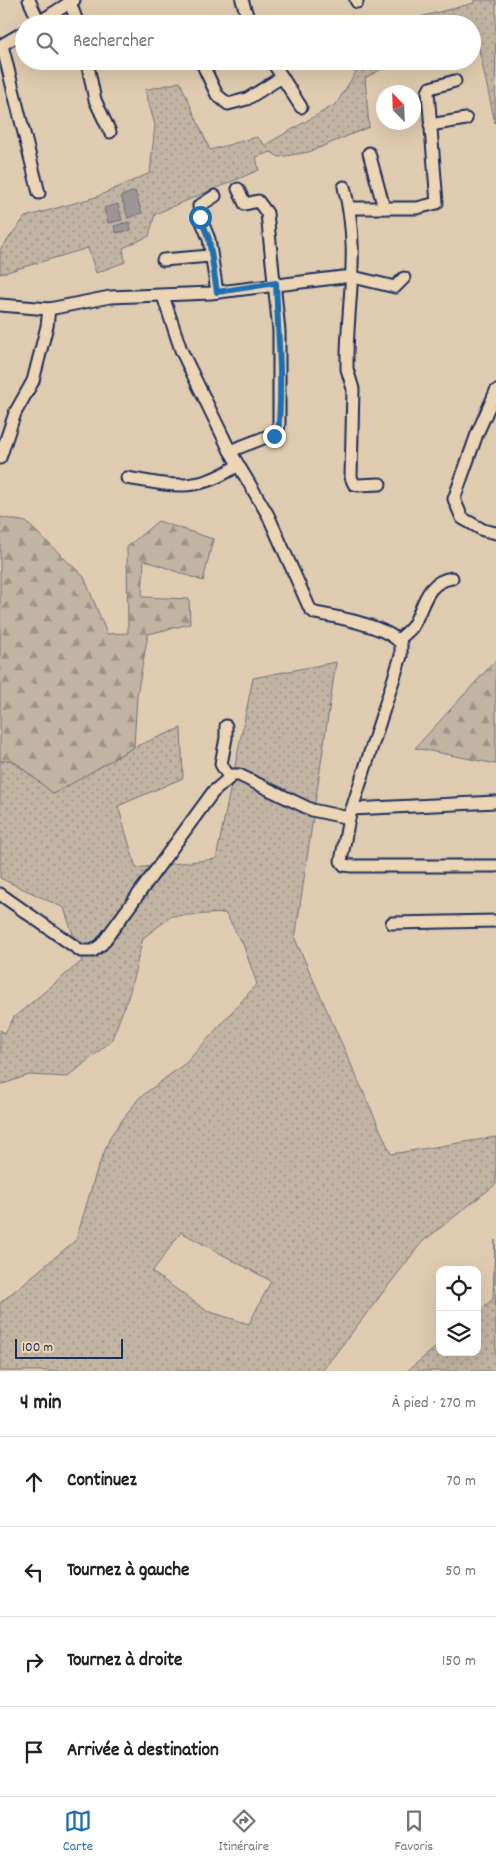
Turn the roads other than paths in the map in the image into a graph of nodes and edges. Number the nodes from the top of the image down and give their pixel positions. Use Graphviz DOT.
graph roads {
  1 [pos="29,0"];
  2 [pos="242,0"];
  3 [pos="71,1"];
  4 [pos="34,15"];
  5 [pos="49,15"];
  6 [pos="75,15"];
  7 [pos="247,15"];
  8 [pos="15,37"];
  9 [pos="1,46"];
  10 [pos="90,70"];
  11 [pos="205,70"];
  12 [pos="278,70"];
  13 [pos="282,77"];
  14 [pos="455,81"];
  15 [pos="301,107"];
  16 [pos="466,120"];
  17 [pos="430,125"];
  18 [pos="110,132"];
  19 [pos="369,153"];
  20 [pos="344,187"];
  21 [pos="238,189"];
  22 [pos="39,193"];
  23 [pos="215,196"];
  24 [pos="349,208"];
  25 [pos="384,208"];
  26 [pos="210,256"];
  27 [pos="163,260"];
  28 [pos="353,277"];
  29 [pos="404,278"];
  30 [pos="276,283"];
  31 [pos="217,292"];
  32 [pos="163,296"];
  33 [pos="0,305"];
  34 [pos="49,309"];
  35 [pos="496,391"];
  36 [pos="230,451"];
  37 [pos="0,458"];
  38 [pos="238,465"];
  39 [pos="127,478"];
  40 [pos="380,484"];
  41 [pos="496,533"];
  42 [pos="452,578"];
  43 [pos="398,640"];
  44 [pos="226,726"];
  45 [pos="229,777"];
  46 [pos="496,802"];
  47 [pos="350,814"];
  48 [pos="496,866"];
  49 [pos="0,894"];
  50 [pos="496,921"];
  51 [pos="392,924"];
  1 -- 4 [label="street"];
  2 -- 7 [label="street"];
  3 -- 5 [label="street"];
  3 -- 6 [label="street"];
  8 -- 9 [label="street"];
  9 -- 22 [label="street"];
  10 -- 18 [label="street"];
  11 -- 13 [label="street"];
  12 -- 13 [label="street"];
  13 -- 15 [label="street"];
  14 -- 17 [label="street"];
  16 -- 17 [label="street"];
  17 -- 25 [label="street"];
  19 -- 25 [label="street"];
  20 -- 24 [label="street"];
  21 -- 30 [label="street"];
  23 -- 26 [label="street"];
  24 -- 25 [label="street"];
  24 -- 28 [label="street"];
  26 -- 27 [label="street"];
  26 -- 31 [label="street"];
  28 -- 29 [label="street"];
  28 -- 30 [label="street"];
  28 -- 40 [label="street"];
  30 -- 31 [label="street"];
  30 -- 36 [label="street"];
  31 -- 32 [label="street"];
  32 -- 34 [label="street"];
  32 -- 36 [label="street"];
  33 -- 34 [label="street"];
  34 -- 37 [label="street"];
  35 -- 41 [label="street"];
  36 -- 38 [label="street"];
  38 -- 39 [label="street"];
  38 -- 43 [label="street"];
  42 -- 43 [label="street"];
  43 -- 47 [label="street"];
  44 -- 45 [label="street"];
  45 -- 47 [label="street"];
  45 -- 49 [label="street"];
  46 -- 47 [label="street"];
  47 -- 48 [label="street"];
  50 -- 51 [label="street"];
}
